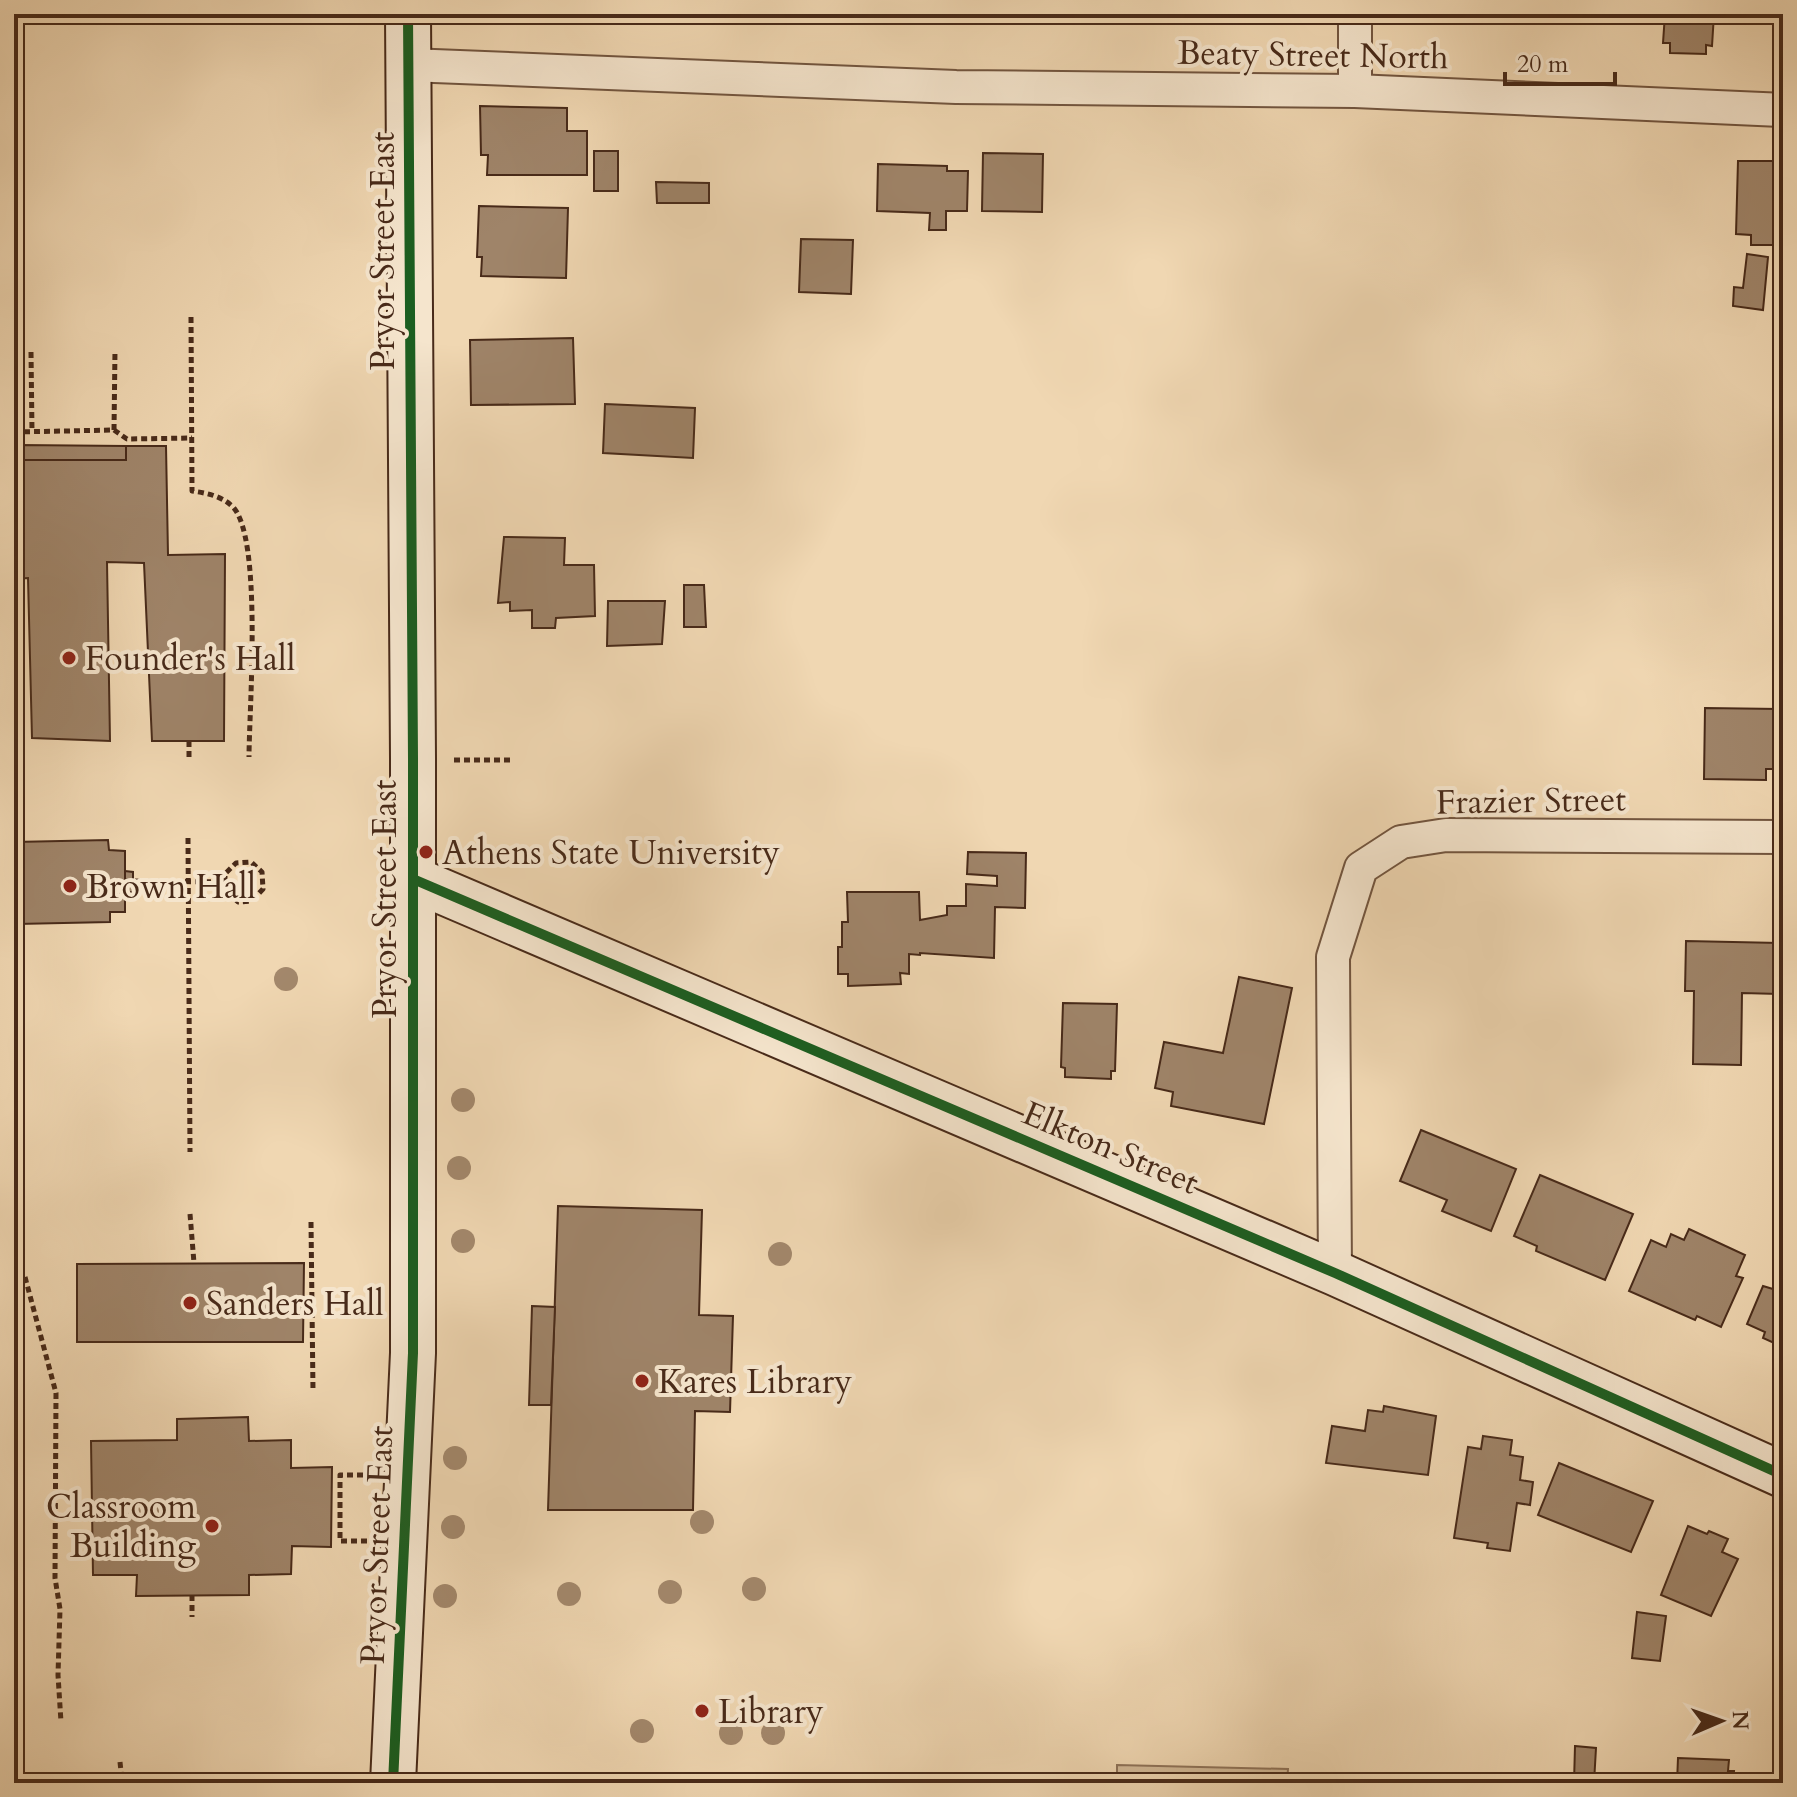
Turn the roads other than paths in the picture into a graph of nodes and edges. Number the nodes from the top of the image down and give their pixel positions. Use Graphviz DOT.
graph roads {
  1 [pos="408,14"];
  2 [pos="1355,14"];
  3 [pos="409,65"];
  4 [pos="1355,91"];
  5 [pos="1783,110"];
  6 [pos="1783,837"];
  7 [pos="413,879"];
  8 [pos="1335,1273"];
  9 [pos="1783,1475"];
  10 [pos="393,1783"];
  1 -- 3 [label="street, Pryor Street East"];
  2 -- 4 [label="street"];
  3 -- 4 [label="street, Beaty Street North"];
  3 -- 7 [label="street, Pryor Street East"];
  4 -- 5 [label="street, Beaty Street North"];
  6 -- 8 [label="street, Frazier Street"];
  7 -- 8 [label="street, Elkton Street"];
  7 -- 10 [label="street, Pryor Street East"];
  8 -- 9 [label="street, Elkton Street"];
}
